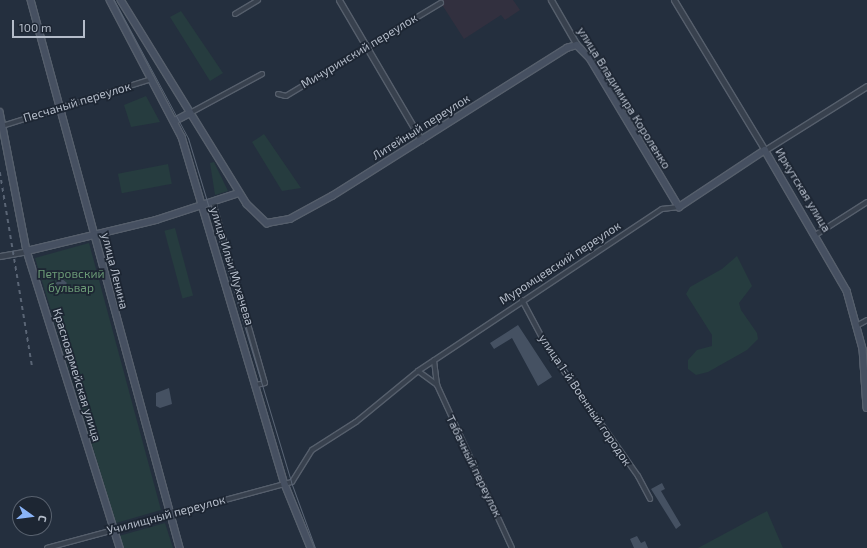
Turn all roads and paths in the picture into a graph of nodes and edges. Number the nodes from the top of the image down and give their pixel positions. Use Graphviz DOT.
graph roads {
  1 [pos="30,0"];
  2 [pos="110,0"];
  3 [pos="121,0"];
  4 [pos="258,0"];
  5 [pos="339,0"];
  6 [pos="552,0"];
  7 [pos="674,0"];
  8 [pos="441,3"];
  9 [pos="235,14"];
  10 [pos="577,45"];
  11 [pos="366,48"];
  12 [pos="262,74"];
  13 [pos="152,79"];
  14 [pos="867,86"];
  15 [pos="278,94"];
  16 [pos="62,106"];
  17 [pos="0,112"];
  18 [pos="190,113"];
  19 [pos="175,121"];
  20 [pos="2,126"];
  21 [pos="421,140"];
  22 [pos="765,150"];
  23 [pos="239,193"];
  24 [pos="213,202"];
  25 [pos="867,202"];
  26 [pos="203,206"];
  27 [pos="679,207"];
  28 [pos="817,234"];
  29 [pos="94,235"];
  30 [pos="27,251"];
  31 [pos="0,256"];
  32 [pos="522,300"];
  33 [pos="867,320"];
  34 [pos="858,325"];
  35 [pos="434,360"];
  36 [pos="418,371"];
  37 [pos="256,385"];
  38 [pos="436,385"];
  39 [pos="867,408"];
  40 [pos="285,484"];
  41 [pos="650,500"];
  42 [pos="170,513"];
  43 [pos="114,529"];
  44 [pos="47,548"];
  45 [pos="120,548"];
  46 [pos="180,548"];
  47 [pos="311,548"];
  48 [pos="512,548"];
  1 -- 16 [label="main road, улица Ленина"];
  2 -- 13 [label="main road, улица Ильи Мухачева"];
  3 -- 18 [label="main road"];
  4 -- 9 [label="street"];
  5 -- 11 [label="street"];
  6 -- 10 [label="street, улица Владимира Короленко"];
  7 -- 22 [label="street, Иркутская улица"];
  8 -- 11 [label="street, Мичуринский переулок"];
  10 -- 21 [label="main road, Литейный переулок"];
  10 -- 27 [label="main road, улица Владимира Короленко"];
  11 -- 15 [label="street, Мичуринский переулок"];
  11 -- 21 [label="street"];
  12 -- 18 [label="street"];
  13 -- 16 [label="street, Песчаный переулок"];
  13 -- 19 [label="main road, улица Ильи Мухачева"];
  14 -- 22 [label="street, Муромцевский переулок"];
  16 -- 20 [label="street, Песчаный переулок"];
  16 -- 29 [label="main road, улица Ленина"];
  17 -- 20 [label="main road, Красноармейская улица"];
  18 -- 19 [label="main road"];
  18 -- 23 [label="main road"];
  19 -- 26 [label="main road, улица Ильи Мухачева"];
  20 -- 30 [label="main road, Красноармейская улица"];
  21 -- 23 [label="main road, Литейный переулок"];
  22 -- 27 [label="main road, Муромцевский переулок"];
  22 -- 28 [label="main road, Иркутская улица"];
  23 -- 24 [label="main road"];
  24 -- 26 [label="main road"];
  24 -- 37 [label="street"];
  25 -- 28 [label="street"];
  26 -- 29 [label="main road"];
  26 -- 37 [label="main road, улица Ильи Мухачева"];
  27 -- 32 [label="street, Муромцевский переулок"];
  28 -- 34 [label="main road, Иркутская улица"];
  29 -- 30 [label="main road"];
  29 -- 42 [label="main road, улица Ленина"];
  30 -- 31 [label="street"];
  30 -- 43 [label="main road, Красноармейская улица"];
  32 -- 35 [label="street, Муромцевский переулок"];
  32 -- 41 [label="street, улица 1-й Военный городок"];
  33 -- 34 [label="street"];
  34 -- 39 [label="main road, Иркутская улица"];
  35 -- 36 [label="street, Муромцевский переулок"];
  35 -- 38 [label="street, Табачный переулок"];
  36 -- 38 [label="street, Табачный переулок"];
  36 -- 40 [label="street, Муромцевский переулок"];
  37 -- 40 [label="main road, улица Ильи Мухачева"];
  38 -- 48 [label="street, Табачный переулок"];
  40 -- 42 [label="street, Училищный переулок"];
  40 -- 47 [label="main road, улица Ильи Мухачева"];
  42 -- 43 [label="street, Училищный переулок"];
  42 -- 46 [label="main road, улица Ленина"];
  43 -- 44 [label="street, Училищный переулок"];
  43 -- 45 [label="main road, Красноармейская улица"];
}
